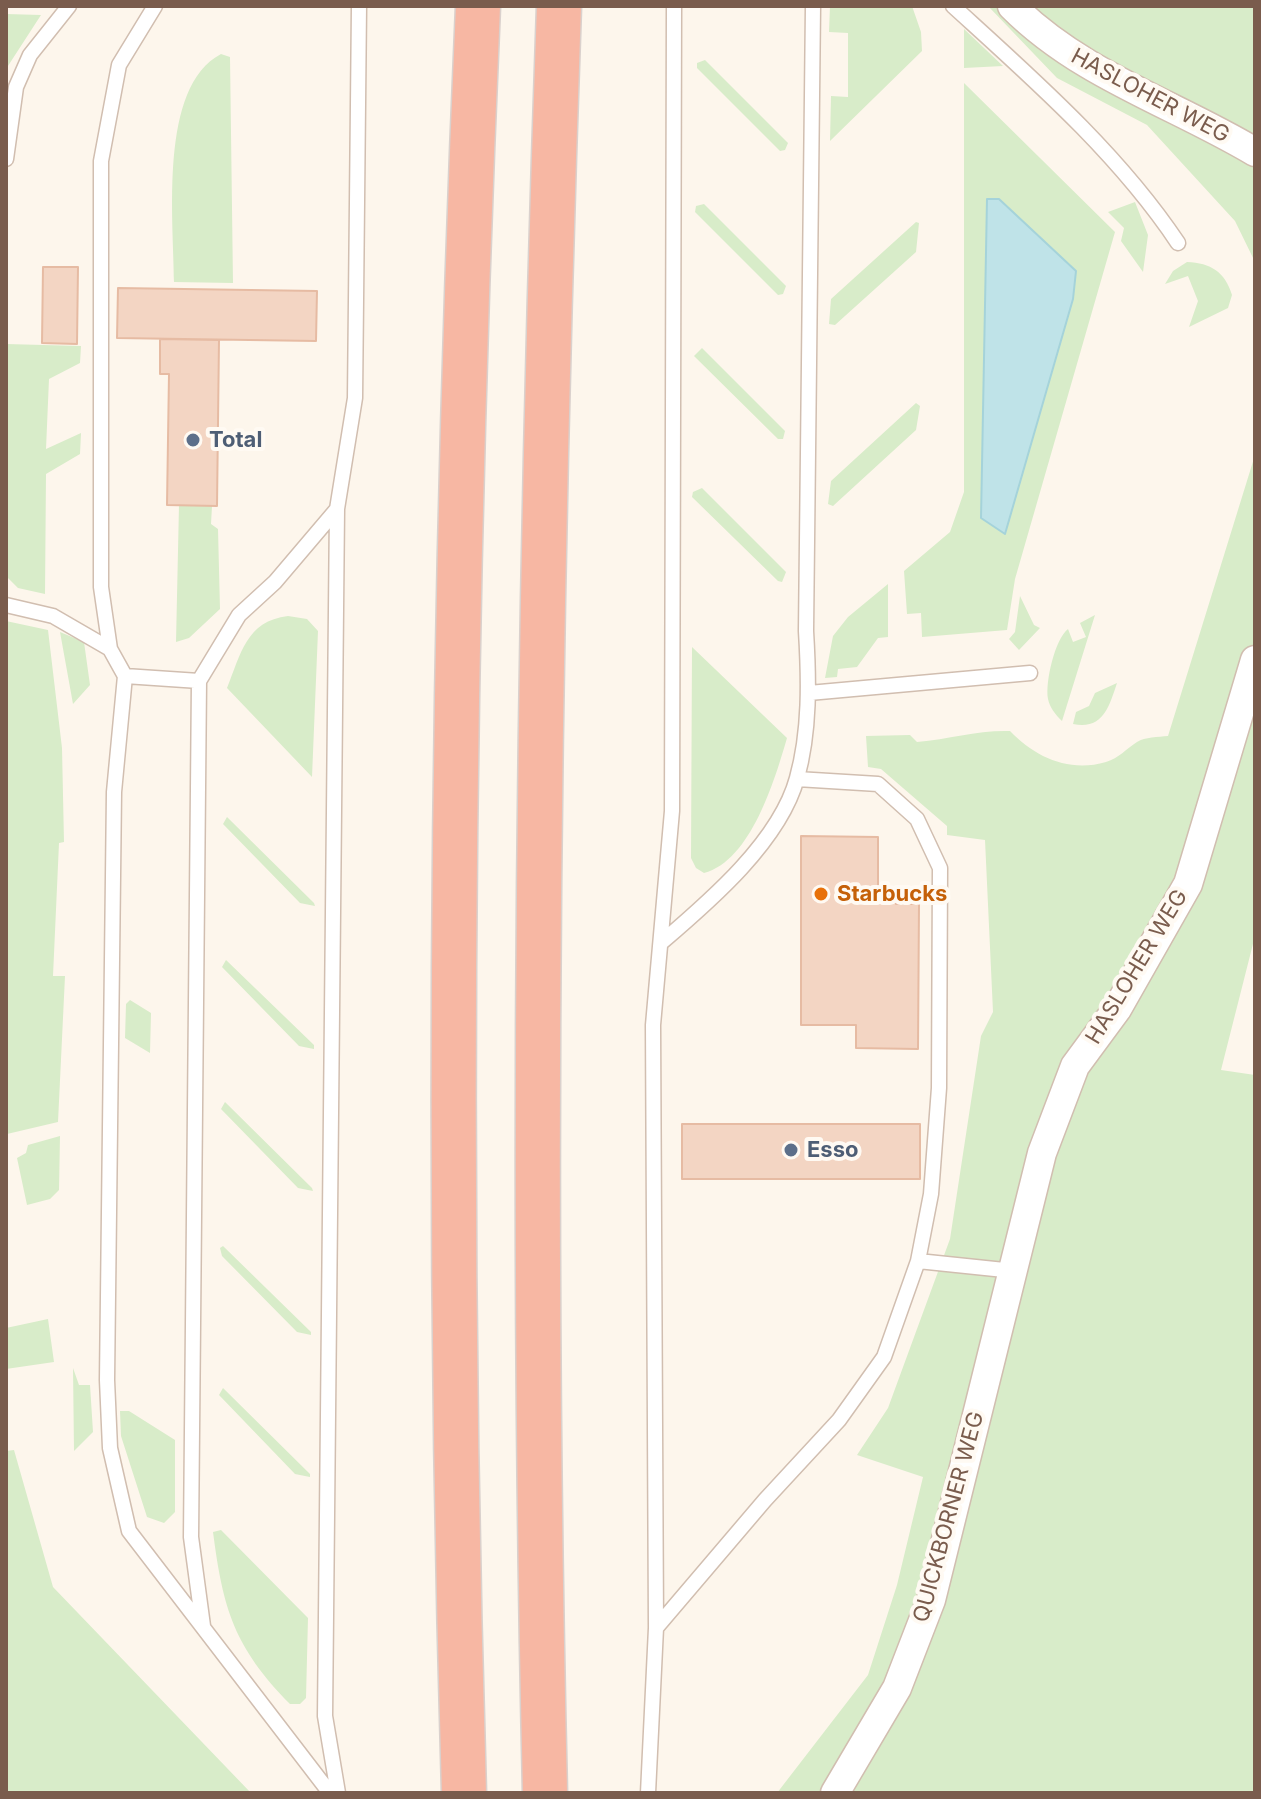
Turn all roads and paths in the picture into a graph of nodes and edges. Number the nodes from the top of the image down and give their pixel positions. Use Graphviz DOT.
graph roads {
  1 [pos="69,6"];
  2 [pos="155,6"];
  3 [pos="359,6"];
  4 [pos="478,6"];
  5 [pos="559,6"];
  6 [pos="674,6"];
  7 [pos="813,6"];
  8 [pos="953,6"];
  9 [pos="1012,6"];
  10 [pos="1255,152"];
  11 [pos="6,159"];
  12 [pos="1178,243"];
  13 [pos="337,509"];
  14 [pos="6,605"];
  15 [pos="110,649"];
  16 [pos="1255,660"];
  17 [pos="1030,673"];
  18 [pos="125,676"];
  19 [pos="199,681"];
  20 [pos="809,693"];
  21 [pos="797,779"];
  22 [pos="662,942"];
  23 [pos="918,1261"];
  24 [pos="1014,1271"];
  25 [pos="203,1627"];
  26 [pos="656,1628"];
  27 [pos="330,1793"];
  28 [pos="338,1793"];
  29 [pos="464,1793"];
  30 [pos="545,1793"];
  31 [pos="648,1793"];
  32 [pos="835,1793"];
  1 -- 11 [label="lane"];
  2 -- 15 [label="lane"];
  3 -- 13 [label="lane"];
  4 -- 29 [label="highway"];
  5 -- 30 [label="highway"];
  6 -- 22 [label="lane"];
  7 -- 20 [label="lane"];
  8 -- 12 [label="lane"];
  9 -- 10 [label="street, HASLOHER WEG"];
  13 -- 19 [label="lane"];
  13 -- 28 [label="lane"];
  14 -- 15 [label="lane"];
  15 -- 18 [label="lane"];
  16 -- 24 [label="street, HASLOHER WEG"];
  17 -- 20 [label="lane"];
  18 -- 19 [label="lane"];
  18 -- 25 [label="lane"];
  19 -- 25 [label="lane"];
  20 -- 21 [label="lane"];
  21 -- 22 [label="lane"];
  21 -- 23 [label="lane"];
  22 -- 26 [label="lane"];
  23 -- 24 [label="lane"];
  23 -- 26 [label="lane"];
  24 -- 32 [label="street, QUICKBORNER WEG"];
  25 -- 27 [label="lane"];
  26 -- 31 [label="lane"];
}
